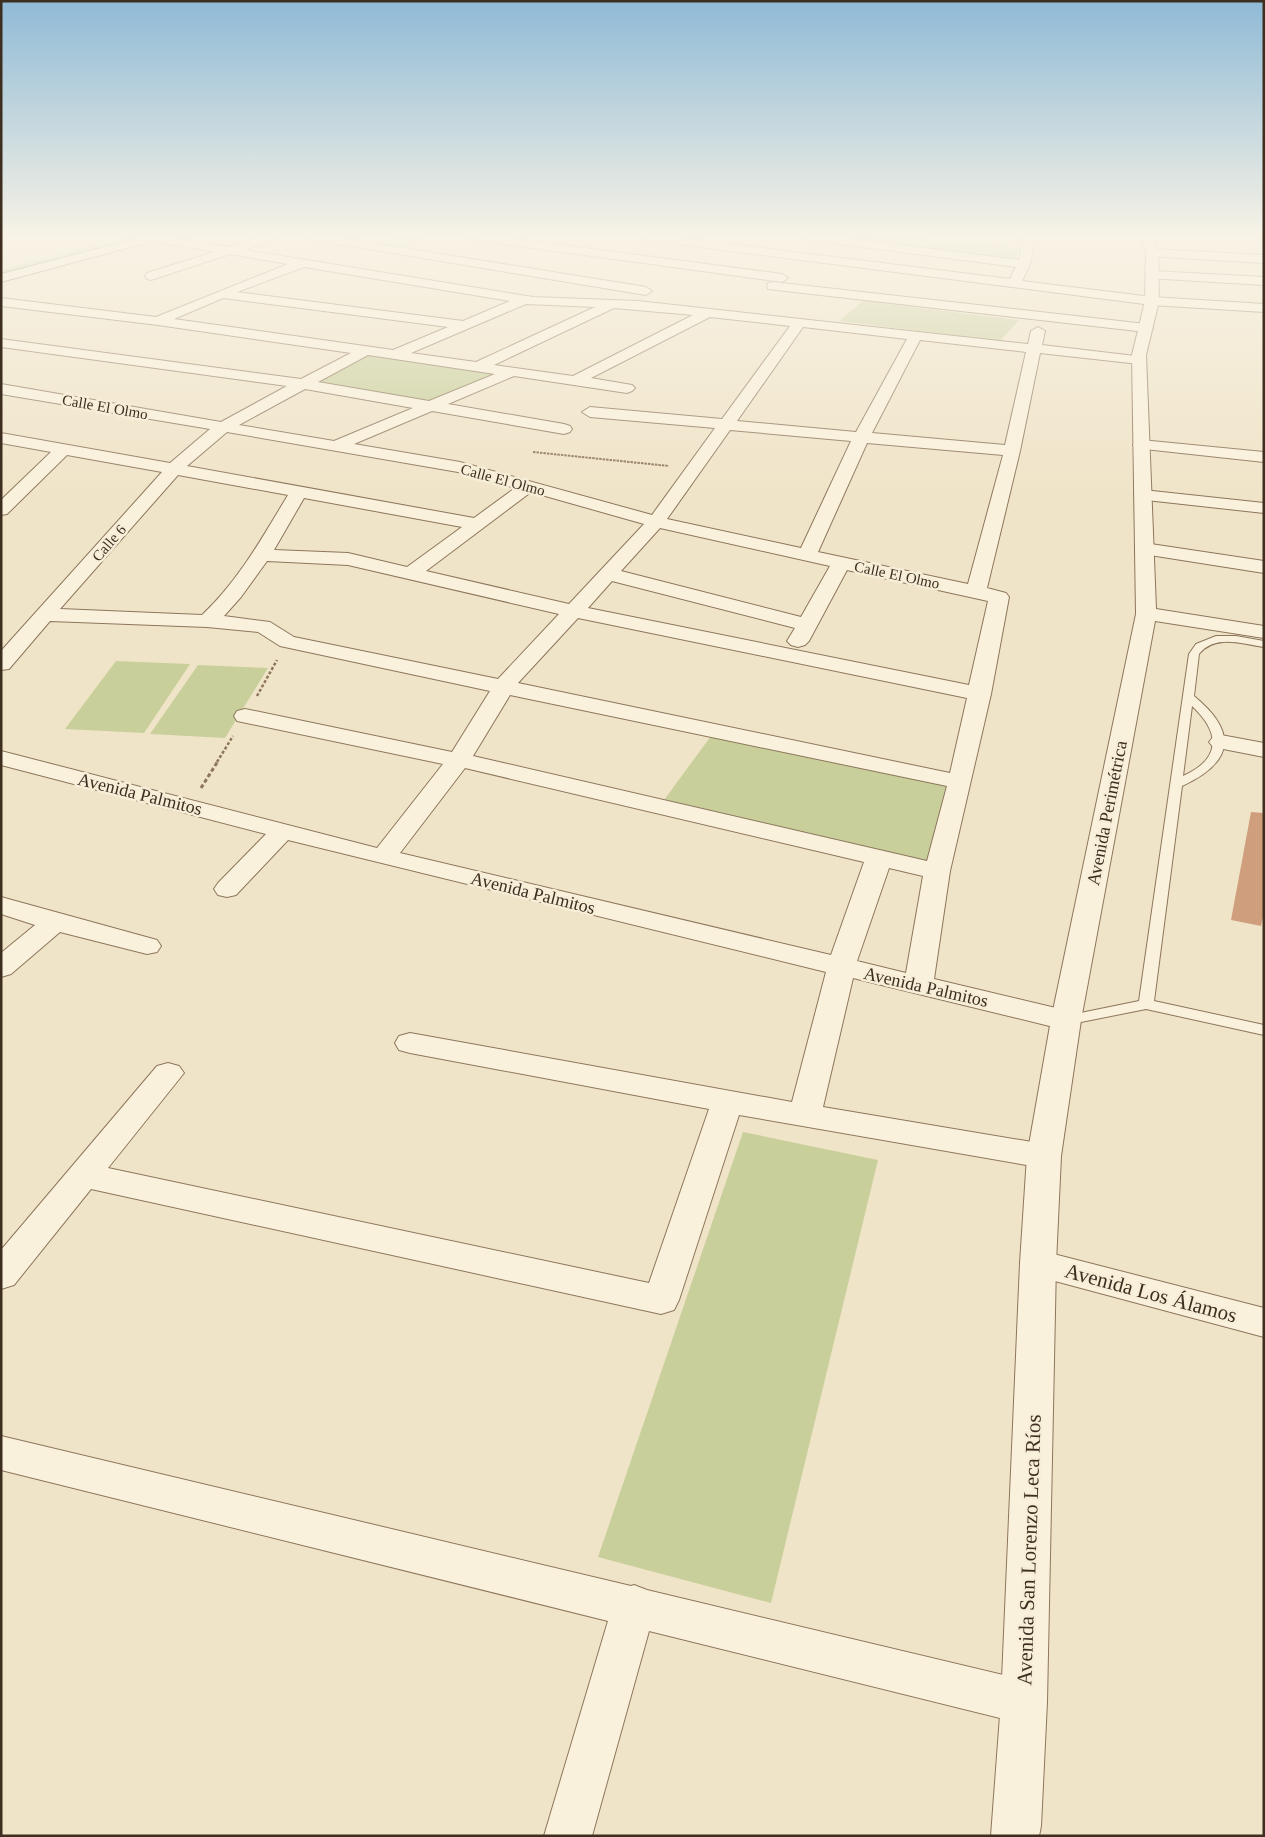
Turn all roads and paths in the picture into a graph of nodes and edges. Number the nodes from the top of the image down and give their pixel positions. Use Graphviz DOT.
graph roads {
  1 [pos="170,323"];
  2 [pos="438,323"];
  3 [pos="471,323"];
  4 [pos="573,323"];
  5 [pos="687,323"];
  6 [pos="786,323"];
  7 [pos="1039,323"];
  8 [pos="1099,323"];
  9 [pos="1147,323"];
  10 [pos="798,324"];
  11 [pos="463,326"];
  12 [pos="1146,328"];
  13 [pos="915,336"];
  14 [pos="1,342"];
  15 [pos="1035,350"];
  16 [pos="364,351"];
  17 [pos="394,355"];
  18 [pos="1139,360"];
  19 [pos="477,367"];
  20 [pos="512,372"];
  21 [pos="574,381"];
  22 [pos="303,384"];
  23 [pos="627,388"];
  24 [pos="1,389"];
  25 [pos="434,406"];
  26 [pos="590,412"];
  27 [pos="725,426"];
  28 [pos="224,427"];
  29 [pos="564,429"];
  30 [pos="1,438"];
  31 [pos="861,438"];
  32 [pos="1142,445"];
  33 [pos="335,446"];
  34 [pos="64,449"];
  35 [pos="1012,451"];
  36 [pos="533,452"];
  37 [pos="1264,457"];
  38 [pos="175,468"];
  39 [pos="694,469"];
  40 [pos="528,486"];
  41 [pos="299,491"];
  42 [pos="1143,495"];
  43 [pos="1264,508"];
  44 [pos="1,510"];
  45 [pos="656,522"];
  46 [pos="478,524"];
  47 [pos="1144,549"];
  48 [pos="807,555"];
  49 [pos="260,556"];
  50 [pos="842,562"];
  51 [pos="1264,567"];
  52 [pos="410,574"];
  53 [pos="608,574"];
  54 [pos="988,595"];
  55 [pos="573,611"];
  56 [pos="1146,614"];
  57 [pos="45,615"];
  58 [pos="207,621"];
  59 [pos="807,625"];
  60 [pos="1264,632"];
  61 [pos="1264,644"];
  62 [pos="5,654"];
  63 [pos="790,655"];
  64 [pos="504,686"];
  65 [pos="980,694"];
  66 [pos="1188,697"];
  67 [pos="245,716"];
  68 [pos="1221,742"];
  69 [pos="1264,750"];
  70 [pos="1,758"];
  71 [pos="459,760"];
  72 [pos="960,782"];
  73 [pos="1176,784"];
  74 [pos="283,831"];
  75 [pos="383,857"];
  76 [pos="879,857"];
  77 [pos="937,871"];
  78 [pos="227,889"];
  79 [pos="1,905"];
  80 [pos="55,922"];
  81 [pos="147,946"];
  82 [pos="841,967"];
  83 [pos="1,968"];
  84 [pos="918,986"];
  85 [pos="1146,1004"];
  86 [pos="1066,1020"];
  87 [pos="1264,1030"];
  88 [pos="410,1043"];
  89 [pos="168,1073"];
  90 [pos="727,1102"];
  91 [pos="805,1115"];
  92 [pos="1044,1156"];
  93 [pos="82,1175"];
  94 [pos="1038,1263"];
  95 [pos="1,1275"];
  96 [pos="1264,1323"];
  97 [pos="1,1453"];
  98 [pos="634,1605"];
  99 [pos="1024,1702"];
  100 [pos="568,1836"];
  101 [pos="1015,1836"];
  1 -- 16 [label="street"];
  2 -- 11 [label="street"];
  3 -- 11 [label="street"];
  4 -- 19 [label="street"];
  5 -- 21 [label="street"];
  6 -- 10 [label="street"];
  7 -- 15 [label="street"];
  8 -- 12 [label="street"];
  9 -- 12 [label="street, Avenida Perimétrica"];
  10 -- 13 [label="street"];
  10 -- 27 [label="street"];
  11 -- 17 [label="street"];
  12 -- 18 [label="street, Avenida Perimétrica"];
  13 -- 15 [label="street"];
  13 -- 31 [label="street"];
  14 -- 22 [label="street"];
  15 -- 18 [label="street"];
  15 -- 35 [label="street"];
  16 -- 17 [label="street"];
  16 -- 22 [label="street, Calle 6"];
  17 -- 19 [label="street"];
  18 -- 32 [label="street, Avenida Perimétrica"];
  19 -- 20 [label="street"];
  20 -- 21 [label="street"];
  20 -- 25 [label="street"];
  21 -- 23 [label="street"];
  22 -- 25 [label="street"];
  22 -- 28 [label="street, Calle 6"];
  24 -- 28 [label="street, Calle El Olmo"];
  25 -- 29 [label="street"];
  25 -- 33 [label="street"];
  26 -- 27 [label="street"];
  27 -- 31 [label="street"];
  27 -- 39 [label="street"];
  28 -- 33 [label="street, Calle El Olmo"];
  28 -- 38 [label="street, Calle 6"];
  30 -- 34 [label="street"];
  31 -- 35 [label="street"];
  31 -- 48 [label="street"];
  32 -- 37 [label="street"];
  32 -- 42 [label="street, Avenida Perimétrica"];
  33 -- 40 [label="street, Calle El Olmo"];
  34 -- 38 [label="street"];
  34 -- 44 [label="street"];
  35 -- 54 [label="street"];
  36 -- 39 [label="path"];
  38 -- 41 [label="street"];
  38 -- 57 [label="street, Calle 6"];
  39 -- 45 [label="street"];
  40 -- 45 [label="street, Calle El Olmo"];
  40 -- 46 [label="street"];
  41 -- 46 [label="street"];
  41 -- 49 [label="street"];
  42 -- 43 [label="street"];
  42 -- 47 [label="street, Avenida Perimétrica"];
  45 -- 48 [label="street, Calle El Olmo"];
  45 -- 53 [label="street"];
  46 -- 52 [label="street"];
  47 -- 51 [label="street"];
  47 -- 56 [label="street, Avenida Perimétrica"];
  48 -- 50 [label="street, Calle El Olmo"];
  49 -- 52 [label="street"];
  49 -- 58 [label="street"];
  50 -- 54 [label="street, Calle El Olmo"];
  50 -- 59 [label="street"];
  52 -- 55 [label="street"];
  53 -- 55 [label="street"];
  53 -- 59 [label="street"];
  54 -- 65 [label="street"];
  55 -- 63 [label="street"];
  55 -- 64 [label="street"];
  56 -- 60 [label="street"];
  56 -- 86 [label="street, Avenida Perimétrica"];
  57 -- 58 [label="street"];
  57 -- 62 [label="street, Calle 6"];
  58 -- 64 [label="street"];
  59 -- 63 [label="street"];
  61 -- 66 [label="lane"];
  63 -- 65 [label="street"];
  64 -- 71 [label="street"];
  64 -- 72 [label="street"];
  65 -- 72 [label="street"];
  66 -- 68 [label="lane"];
  66 -- 73 [label="lane"];
  67 -- 71 [label="street"];
  68 -- 69 [label="street"];
  68 -- 73 [label="lane"];
  70 -- 74 [label="street, Avenida Palmitos"];
  71 -- 75 [label="street"];
  71 -- 76 [label="street"];
  72 -- 77 [label="street"];
  73 -- 85 [label="lane"];
  74 -- 75 [label="street, Avenida Palmitos"];
  74 -- 78 [label="street"];
  75 -- 82 [label="street, Avenida Palmitos"];
  76 -- 77 [label="street"];
  76 -- 82 [label="street"];
  77 -- 84 [label="street"];
  79 -- 80 [label="street"];
  80 -- 81 [label="street"];
  80 -- 83 [label="street"];
  82 -- 84 [label="street, Avenida Palmitos"];
  82 -- 91 [label="street"];
  84 -- 86 [label="street, Avenida Palmitos"];
  85 -- 86 [label="lane"];
  85 -- 87 [label="lane"];
  86 -- 92 [label="street, Avenida Perimétrica"];
  88 -- 90 [label="street"];
  89 -- 93 [label="street"];
  90 -- 91 [label="street"];
  90 -- 93 [label="street"];
  91 -- 92 [label="street"];
  92 -- 94 [label="street, Avenida Perimétrica"];
  93 -- 95 [label="street"];
  94 -- 96 [label="street, Avenida Los Álamos"];
  94 -- 99 [label="street, Avenida San Lorenzo Leca Ríos"];
  97 -- 98 [label="street"];
  98 -- 99 [label="street"];
  98 -- 100 [label="street"];
  99 -- 101 [label="street, Avenida San Lorenzo Leca Ríos"];
}
